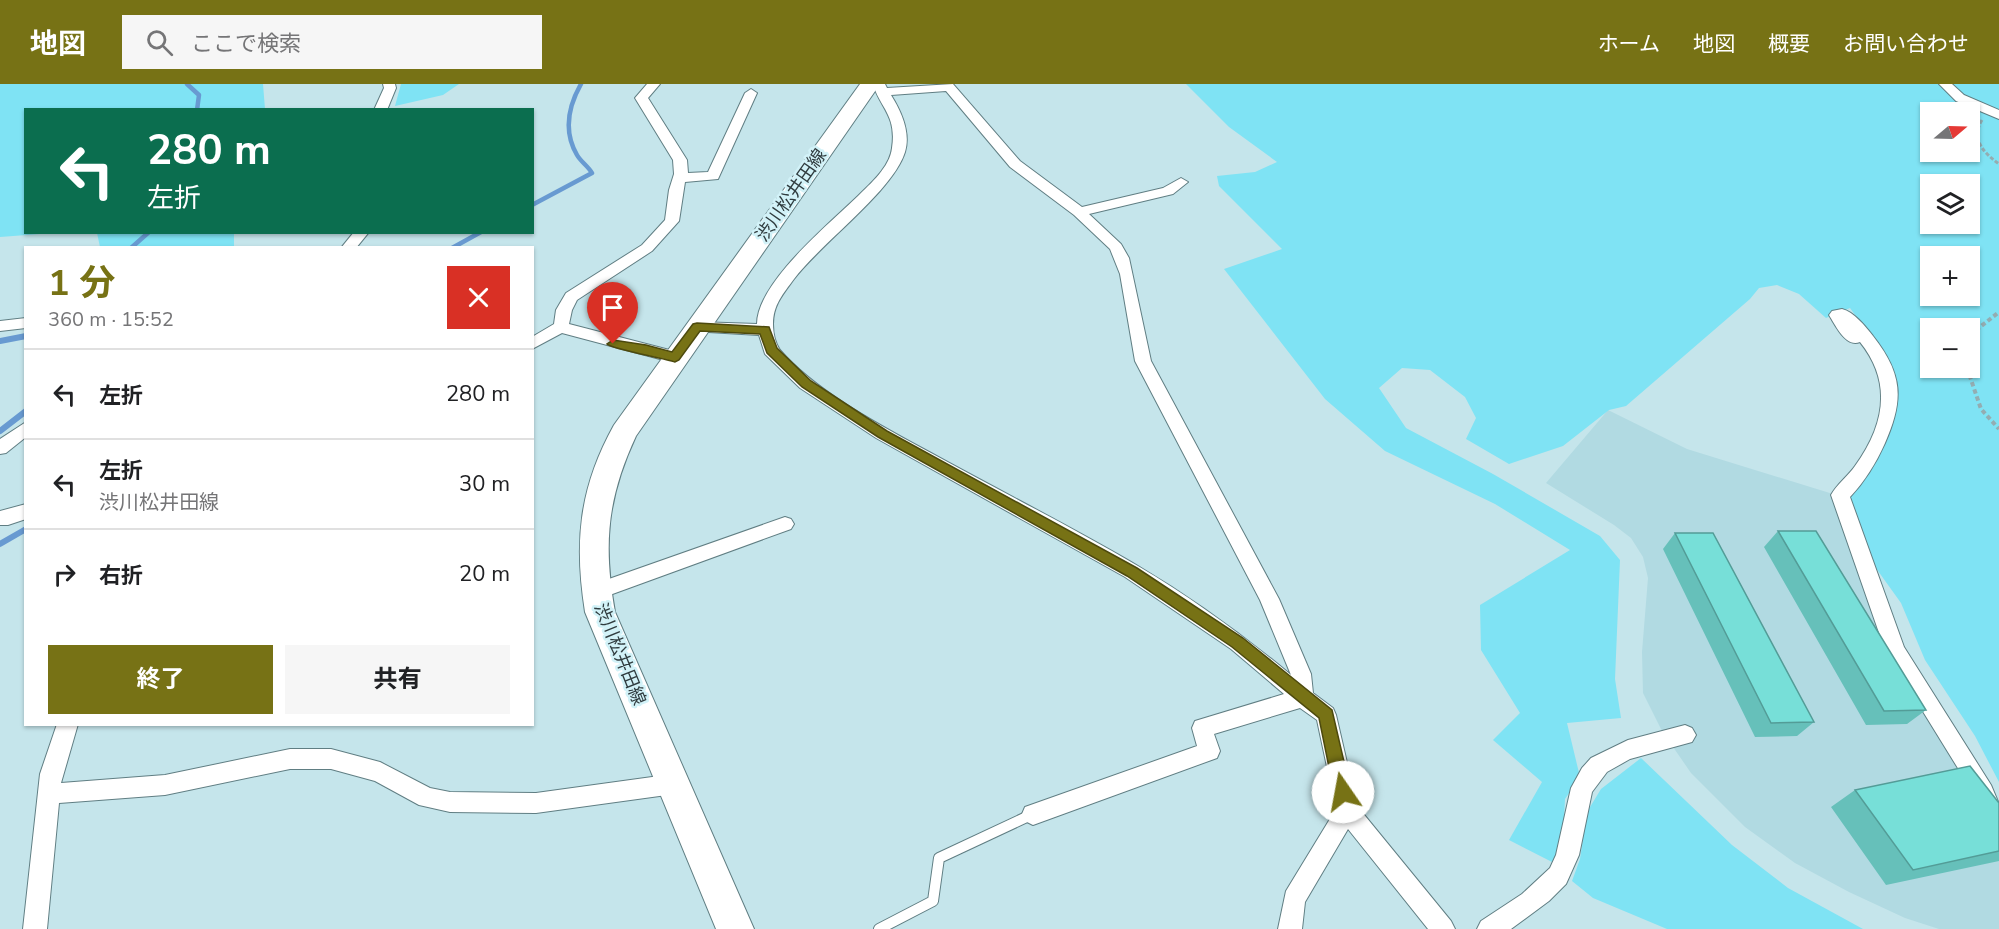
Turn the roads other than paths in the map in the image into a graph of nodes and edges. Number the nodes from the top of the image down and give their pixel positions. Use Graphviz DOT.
graph roads {
  1 [pos="389,84"];
  2 [pos="654,84"];
  3 [pos="1945,84"];
  4 [pos="877,87"];
  5 [pos="751,93"];
  6 [pos="381,108"];
  7 [pos="1994,114"];
  8 [pos="680,178"];
  9 [pos="1181,182"];
  10 [pos="1079,212"];
  11 [pos="360,234"];
  12 [pos="350,246"];
  13 [pos="24,322"];
  14 [pos="0,326"];
  15 [pos="561,327"];
  16 [pos="697,327"];
  17 [pos="765,330"];
  18 [pos="1854,339"];
  19 [pos="534,343"];
  20 [pos="675,357"];
  21 [pos="24,430"];
  22 [pos="0,448"];
  23 [pos="24,512"];
  24 [pos="0,518"];
  25 [pos="786,524"];
  26 [pos="596,592"];
  27 [pos="1303,698"];
  28 [pos="67,726"];
  29 [pos="1685,735"];
  30 [pos="674,784"];
  31 [pos="49,794"];
  32 [pos="1347,811"];
  33 [pos="1033,814"];
  34 [pos="1999,830"];
  35 [pos="35,929"];
  36 [pos="735,929"];
  37 [pos="879,929"];
  38 [pos="1290,929"];
  39 [pos="1443,929"];
  40 [pos="1489,929"];
  1 -- 6 [label="street"];
  2 -- 8 [label="street"];
  3 -- 7 [label="street"];
  4 -- 10 [label="street"];
  4 -- 16 [label="main road, 渋川松井田線"];
  4 -- 17 [label="street"];
  5 -- 8 [label="street"];
  8 -- 15 [label="street"];
  9 -- 10 [label="street"];
  10 -- 27 [label="street"];
  11 -- 12 [label="street"];
  13 -- 14 [label="street"];
  15 -- 19 [label="street"];
  15 -- 20 [label="street"];
  16 -- 17 [label="street"];
  16 -- 20 [label="main road, 渋川松井田線"];
  17 -- 27 [label="street"];
  18 -- 34 [label="street"];
  20 -- 26 [label="main road, 渋川松井田線"];
  21 -- 22 [label="street"];
  23 -- 24 [label="street"];
  25 -- 26 [label="street"];
  26 -- 30 [label="main road, 渋川松井田線"];
  27 -- 32 [label="street"];
  27 -- 33 [label="street"];
  28 -- 31 [label="street"];
  29 -- 40 [label="street"];
  30 -- 31 [label="street"];
  30 -- 36 [label="main road, 渋川松井田線"];
  31 -- 35 [label="street"];
  32 -- 38 [label="street"];
  32 -- 39 [label="street"];
  33 -- 37 [label="lane"];
}
